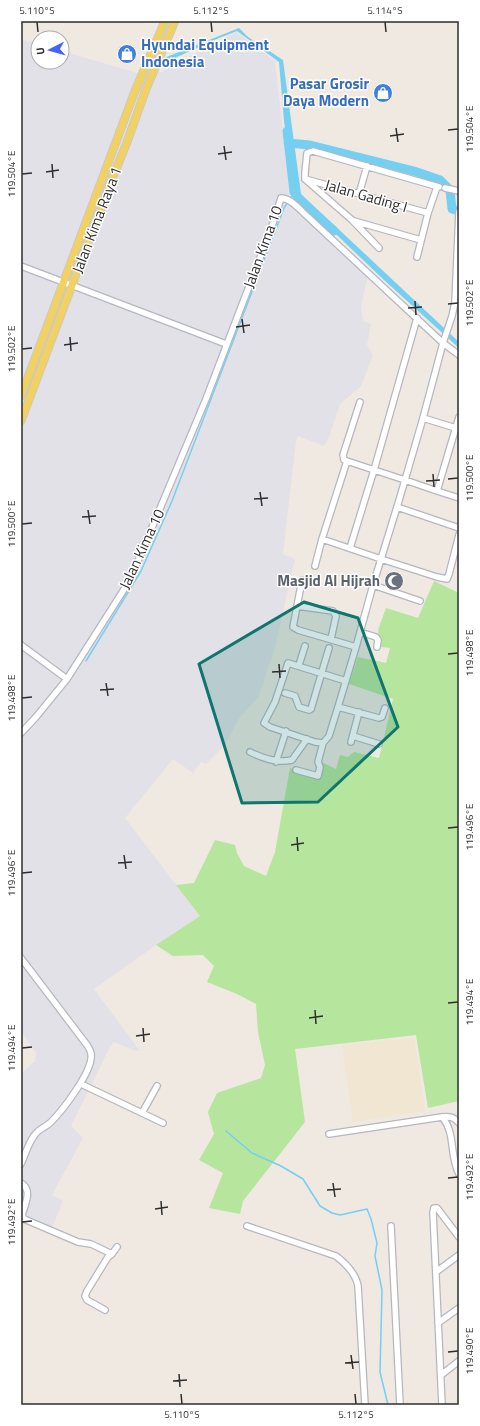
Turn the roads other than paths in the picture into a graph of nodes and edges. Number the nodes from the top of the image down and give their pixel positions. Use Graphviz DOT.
graph roads {
  1 [pos="165,21"];
  2 [pos="175,21"];
  3 [pos="135,91"];
  4 [pos="144,94"];
  5 [pos="368,166"];
  6 [pos="305,178"];
  7 [pos="440,187"];
  8 [pos="459,191"];
  9 [pos="359,194"];
  10 [pos="428,213"];
  11 [pos="459,213"];
  12 [pos="352,220"];
  13 [pos="421,240"];
  14 [pos="458,244"];
  15 [pos="379,248"];
  16 [pos="417,257"];
  17 [pos="21,266"];
  18 [pos="64,281"];
  19 [pos="72,285"];
  20 [pos="417,318"];
  21 [pos="444,340"];
  22 [pos="226,344"];
  23 [pos="459,355"];
  24 [pos="21,396"];
  25 [pos="360,402"];
  26 [pos="459,417"];
  27 [pos="423,418"];
  28 [pos="21,421"];
  29 [pos="457,429"];
  30 [pos="347,461"];
  31 [pos="374,470"];
  32 [pos="405,480"];
  33 [pos="437,491"];
  34 [pos="459,498"];
  35 [pos="397,507"];
  36 [pos="459,528"];
  37 [pos="459,536"];
  38 [pos="322,539"];
  39 [pos="350,548"];
  40 [pos="381,559"];
  41 [pos="315,566"];
  42 [pos="302,580"];
  43 [pos="373,585"];
  44 [pos="420,601"];
  45 [pos="297,606"];
  46 [pos="360,632"];
  47 [pos="331,639"];
  48 [pos="21,646"];
  49 [pos="305,646"];
  50 [pos="356,646"];
  51 [pos="376,647"];
  52 [pos="329,648"];
  53 [pos="299,665"];
  54 [pos="321,673"];
  55 [pos="67,679"];
  56 [pos="346,681"];
  57 [pos="285,693"];
  58 [pos="338,707"];
  59 [pos="385,708"];
  60 [pos="359,712"];
  61 [pos="286,732"];
  62 [pos="21,733"];
  63 [pos="353,736"];
  64 [pos="307,739"];
  65 [pos="352,742"];
  66 [pos="323,743"];
  67 [pos="379,744"];
  68 [pos="250,752"];
  69 [pos="276,762"];
  70 [pos="296,770"];
  71 [pos="21,958"];
  72 [pos="81,1084"];
  73 [pos="157,1086"];
  74 [pos="142,1113"];
  75 [pos="442,1117"];
  76 [pos="163,1123"];
  77 [pos="459,1123"];
  78 [pos="329,1134"];
  79 [pos="21,1164"];
  80 [pos="459,1174"];
  81 [pos="21,1183"];
  82 [pos="247,1226"];
  83 [pos="391,1226"];
  84 [pos="459,1237"];
  85 [pos="117,1247"];
  86 [pos="112,1254"];
  87 [pos="459,1254"];
  88 [pos="436,1272"];
  89 [pos="459,1308"];
  90 [pos="105,1310"];
  91 [pos="438,1323"];
  92 [pos="459,1361"];
  93 [pos="441,1375"];
  94 [pos="365,1405"];
  95 [pos="400,1405"];
  96 [pos="442,1405"];
  1 -- 3 [label="main road"];
  2 -- 4 [label="main road, Jalan Kima Raya 1"];
  3 -- 4 [label="main road"];
  3 -- 18 [label="main road"];
  4 -- 19 [label="main road, Jalan Kima Raya 1"];
  5 -- 6 [label="street"];
  5 -- 7 [label="street"];
  5 -- 9 [label="street"];
  6 -- 9 [label="street, Jalan Gading I"];
  6 -- 12 [label="street"];
  7 -- 8 [label="street"];
  7 -- 10 [label="street"];
  9 -- 10 [label="street, Jalan Gading I"];
  10 -- 13 [label="street"];
  11 -- 14 [label="street"];
  12 -- 13 [label="street"];
  12 -- 15 [label="street"];
  13 -- 16 [label="street"];
  14 -- 21 [label="street"];
  17 -- 18 [label="street"];
  18 -- 19 [label="street"];
  18 -- 24 [label="main road"];
  19 -- 22 [label="street"];
  19 -- 28 [label="main road, Jalan Kima Raya 1"];
  20 -- 21 [label="street"];
  20 -- 22 [label="street, Jalan Kima 10"];
  20 -- 31 [label="street"];
  21 -- 23 [label="street"];
  21 -- 27 [label="street"];
  22 -- 55 [label="street, Jalan Kima 10"];
  25 -- 30 [label="street"];
  26 -- 29 [label="street"];
  27 -- 29 [label="street"];
  27 -- 32 [label="street"];
  29 -- 33 [label="street"];
  30 -- 31 [label="street"];
  30 -- 38 [label="street"];
  31 -- 32 [label="street"];
  31 -- 39 [label="street"];
  32 -- 33 [label="street"];
  32 -- 35 [label="street"];
  33 -- 34 [label="street"];
  35 -- 36 [label="street"];
  35 -- 40 [label="street"];
  37 -- 40 [label="street"];
  38 -- 39 [label="street"];
  38 -- 41 [label="street"];
  39 -- 40 [label="street"];
  40 -- 43 [label="street"];
  42 -- 45 [label="street"];
  43 -- 44 [label="street"];
  43 -- 46 [label="street"];
  45 -- 47 [label="street"];
  45 -- 47 [label="street"];
  46 -- 50 [label="street"];
  46 -- 51 [label="street"];
  47 -- 50 [label="street"];
  48 -- 55 [label="street"];
  49 -- 53 [label="street"];
  50 -- 56 [label="street"];
  52 -- 54 [label="street"];
  53 -- 54 [label="street"];
  53 -- 61 [label="street"];
  54 -- 56 [label="street"];
  54 -- 57 [label="street"];
  55 -- 62 [label="street, Jalan Kima 10"];
  56 -- 58 [label="street"];
  58 -- 60 [label="street"];
  58 -- 66 [label="street"];
  59 -- 60 [label="street"];
  60 -- 63 [label="street"];
  61 -- 64 [label="street"];
  61 -- 69 [label="street"];
  63 -- 65 [label="street"];
  63 -- 67 [label="street"];
  64 -- 66 [label="street"];
  64 -- 69 [label="street"];
  66 -- 70 [label="street"];
  68 -- 69 [label="street"];
  71 -- 72 [label="street"];
  72 -- 74 [label="street"];
  72 -- 79 [label="street"];
  73 -- 74 [label="street"];
  74 -- 76 [label="street"];
  75 -- 77 [label="street"];
  75 -- 78 [label="street"];
  75 -- 80 [label="street"];
  81 -- 86 [label="street"];
  82 -- 94 [label="street"];
  83 -- 95 [label="street"];
  84 -- 88 [label="street"];
  85 -- 86 [label="street"];
  86 -- 90 [label="street"];
  87 -- 88 [label="street"];
  88 -- 91 [label="street"];
  89 -- 91 [label="street"];
  91 -- 93 [label="street"];
  92 -- 93 [label="street"];
  93 -- 96 [label="street"];
}
